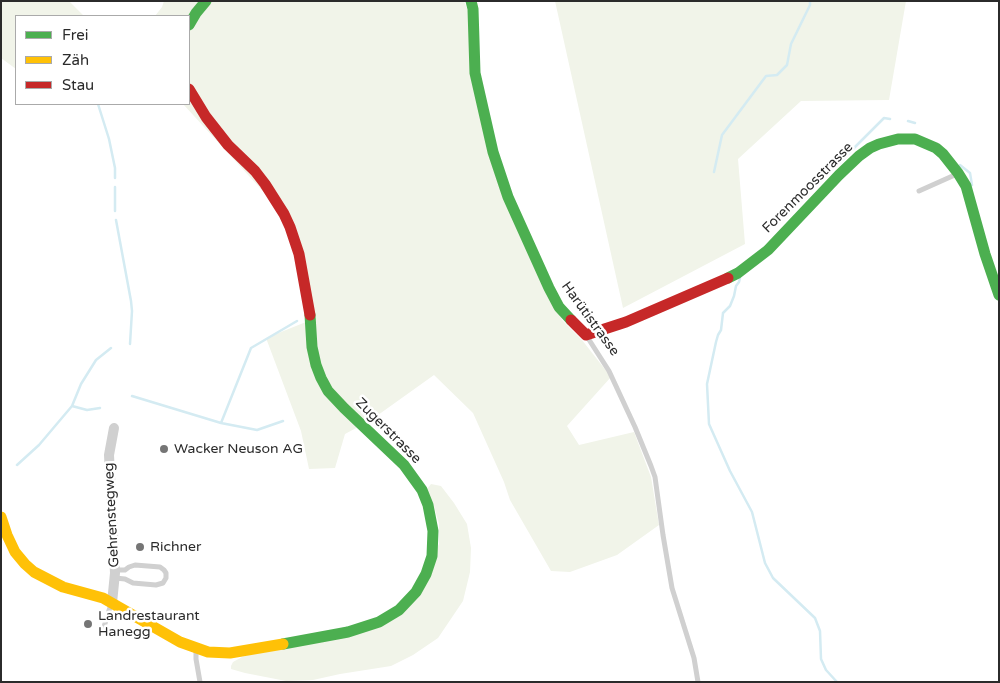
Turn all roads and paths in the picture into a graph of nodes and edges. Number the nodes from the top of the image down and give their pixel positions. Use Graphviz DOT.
graph roads {
  1 [pos="206,1"];
  2 [pos="471,1"];
  3 [pos="190,23"];
  4 [pos="190,91"];
  5 [pos="958,174"];
  6 [pos="919,191"];
  7 [pos="999,295"];
  8 [pos="586,335"];
  9 [pos="114,428"];
  10 [pos="1,517"];
  11 [pos="115,574"];
  12 [pos="112,603"];
  13 [pos="103,630"];
  14 [pos="196,649"];
  15 [pos="200,682"];
  16 [pos="698,682"];
  1 -- 3 [label="main road"];
  2 -- 8 [label="main road, Harütistrasse"];
  4 -- 14 [label="main road, Zugerstrasse"];
  5 -- 6 [label="lane"];
  5 -- 7 [label="main road, Forenmoosstrasse"];
  5 -- 8 [label="main road, Forenmoosstrasse"];
  8 -- 16 [label="lane, Harütistrasse"];
  9 -- 11 [label="street, Gehrenstegweg"];
  10 -- 12 [label="main road, Zugerstrasse"];
  11 -- 11 [label="lane"];
  11 -- 12 [label="street, Gehrenstegweg"];
  12 -- 13 [label="lane"];
  12 -- 14 [label="main road, Zugerstrasse"];
  14 -- 15 [label="lane"];
}
